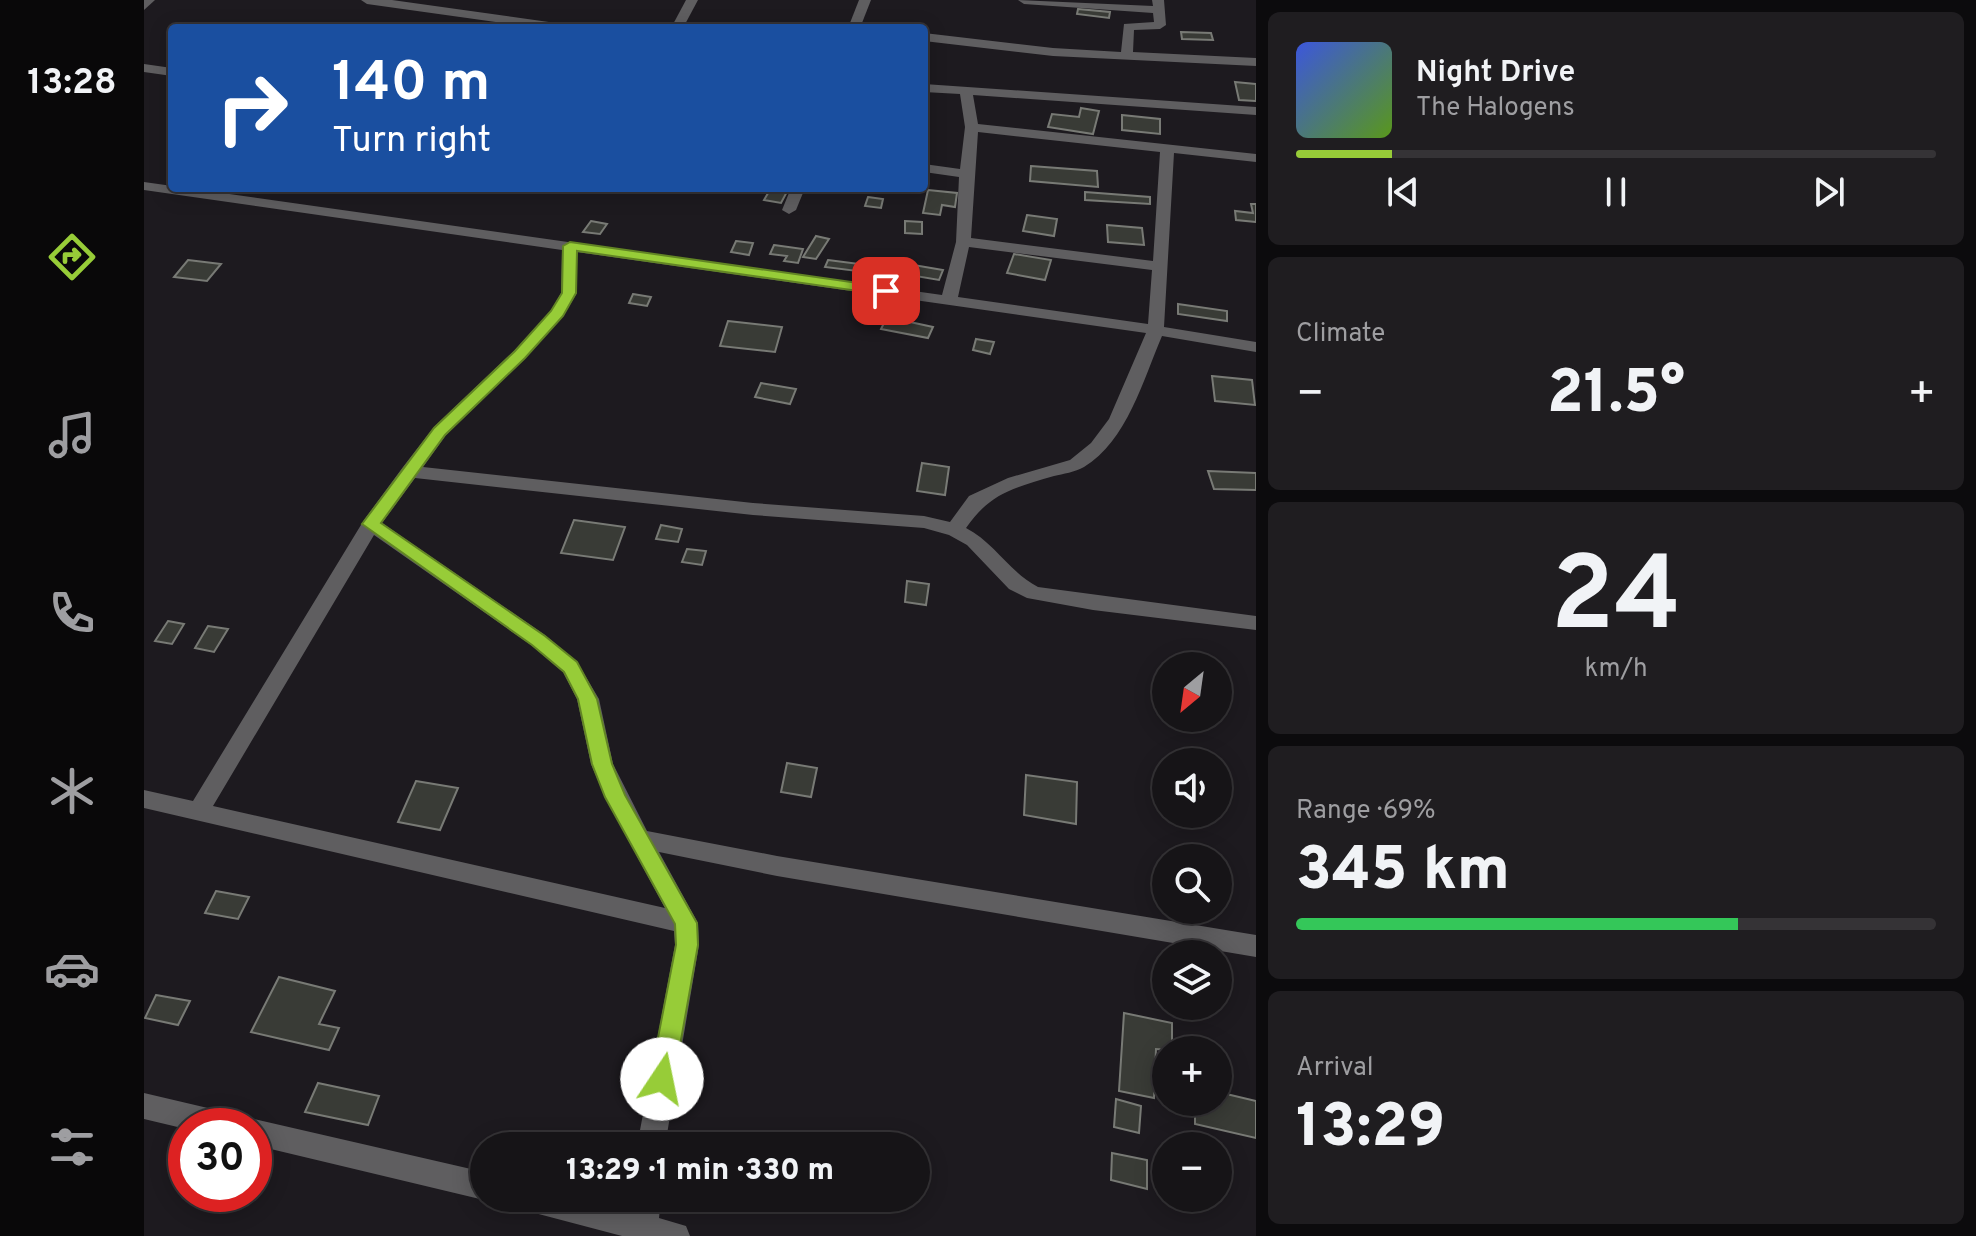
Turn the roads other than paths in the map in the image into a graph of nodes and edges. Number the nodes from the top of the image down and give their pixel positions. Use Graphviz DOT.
graph roads {
  1 [pos="149,0"];
  2 [pos="367,0"];
  3 [pos="692,0"];
  4 [pos="865,0"];
  5 [pos="1024,0"];
  6 [pos="1158,5"];
  7 [pos="144,6"];
  8 [pos="535,24"];
  9 [pos="679,24"];
  10 [pos="856,24"];
  11 [pos="928,37"];
  12 [pos="1127,55"];
  13 [pos="1256,62"];
  14 [pos="144,68"];
  15 [pos="168,71"];
  16 [pos="928,88"];
  17 [pos="966,92"];
  18 [pos="1256,111"];
  19 [pos="972,127"];
  20 [pos="1167,148"];
  21 [pos="1256,158"];
  22 [pos="928,169"];
  23 [pos="966,174"];
  24 [pos="144,186"];
  25 [pos="168,189"];
  26 [pos="187,192"];
  27 [pos="796,192"];
  28 [pos="789,210"];
  29 [pos="963,242"];
  30 [pos="570,246"];
  31 [pos="1161,267"];
  32 [pos="949,300"];
  33 [pos="1156,330"];
  34 [pos="1256,347"];
  35 [pos="409,471"];
  36 [pos="371,524"];
  37 [pos="955,530"];
  38 [pos="1256,623"];
  39 [pos="144,799"];
  40 [pos="199,810"];
  41 [pos="639,839"];
  42 [pos="686,923"];
  43 [pos="1256,946"];
  44 [pos="144,1106"];
  45 [pos="168,1112"];
  46 [pos="654,1132"];
  47 [pos="272,1136"];
  48 [pos="470,1183"];
  49 [pos="578,1212"];
  50 [pos="646,1212"];
  51 [pos="645,1232"];
  52 [pos="676,1236"];
  1 -- 7 [label="street"];
  2 -- 8 [label="street"];
  3 -- 9 [label="street"];
  4 -- 10 [label="street"];
  5 -- 6 [label="street"];
  6 -- 12 [label="street"];
  11 -- 12 [label="street"];
  12 -- 13 [label="street"];
  14 -- 15 [label="street"];
  16 -- 17 [label="street"];
  17 -- 18 [label="street"];
  17 -- 19 [label="street"];
  19 -- 20 [label="street"];
  19 -- 23 [label="street"];
  20 -- 21 [label="street"];
  20 -- 31 [label="street"];
  22 -- 23 [label="street"];
  23 -- 29 [label="street"];
  24 -- 25 [label="street"];
  26 -- 30 [label="street"];
  27 -- 28 [label="street"];
  29 -- 31 [label="street"];
  29 -- 32 [label="street"];
  30 -- 32 [label="street"];
  30 -- 35 [label="street"];
  31 -- 33 [label="street"];
  32 -- 33 [label="street"];
  33 -- 34 [label="street"];
  33 -- 37 [label="street"];
  35 -- 36 [label="street"];
  35 -- 37 [label="street"];
  36 -- 40 [label="street"];
  36 -- 41 [label="street"];
  37 -- 38 [label="street"];
  39 -- 40 [label="street"];
  40 -- 42 [label="street"];
  41 -- 42 [label="street"];
  41 -- 43 [label="street"];
  42 -- 46 [label="street"];
  44 -- 45 [label="street"];
  47 -- 48 [label="street"];
  49 -- 51 [label="street"];
  50 -- 51 [label="street"];
  51 -- 52 [label="street"];
}
